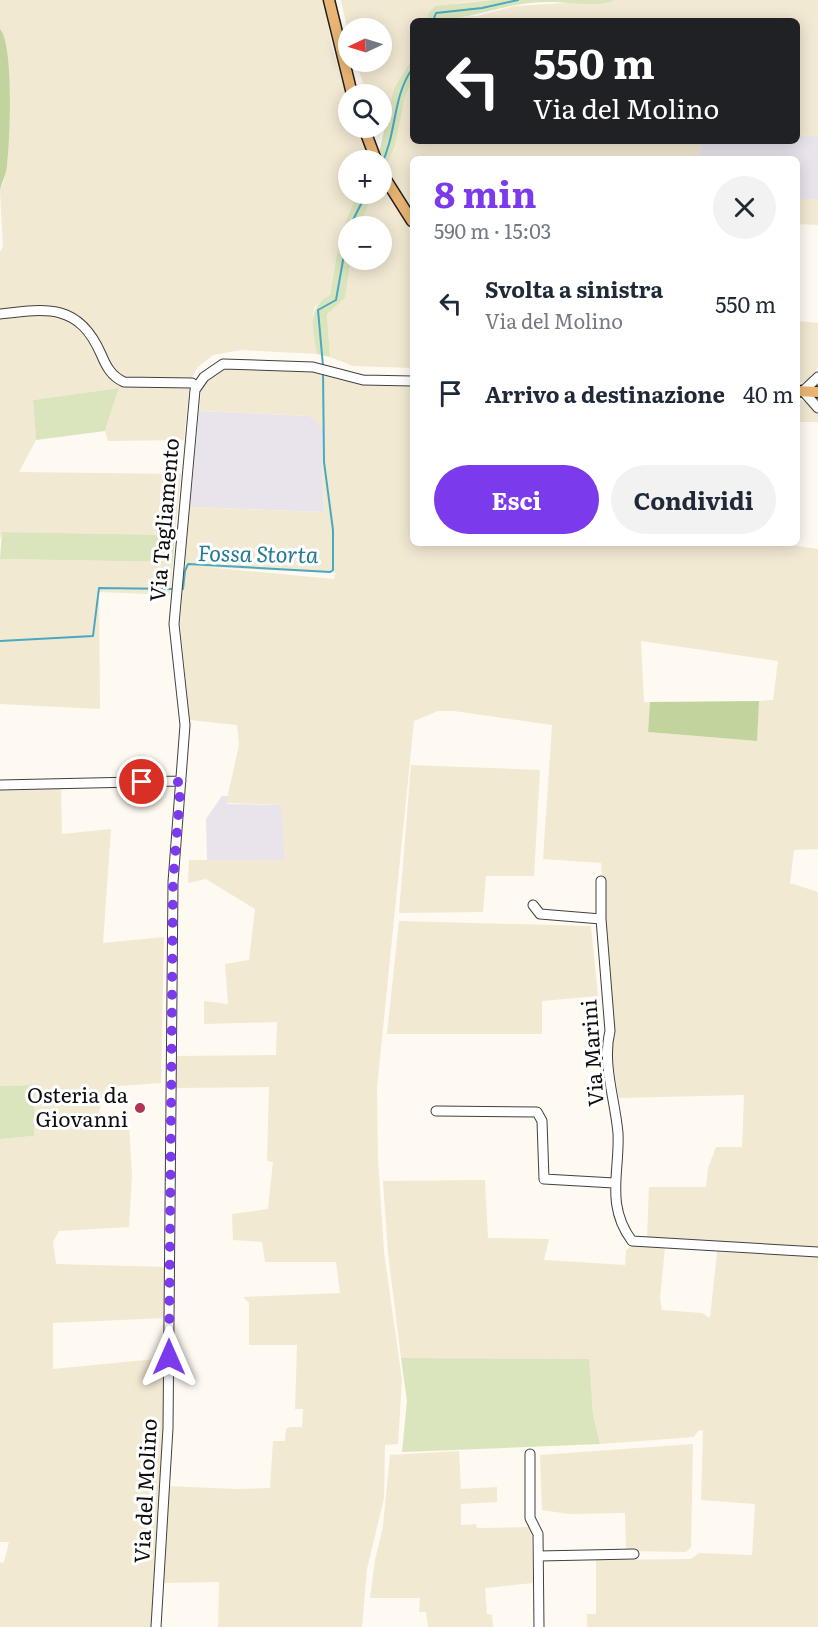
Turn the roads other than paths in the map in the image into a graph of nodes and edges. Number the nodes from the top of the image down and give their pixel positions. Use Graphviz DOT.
graph roads {
  1 [pos="329,0"];
  2 [pos="350,84"];
  3 [pos="392,189"];
  4 [pos="410,218"];
  5 [pos="0,314"];
  6 [pos="818,377"];
  7 [pos="410,381"];
  8 [pos="197,387"];
  9 [pos="800,391"];
  10 [pos="818,392"];
  11 [pos="818,408"];
  12 [pos="181,782"];
  13 [pos="0,785"];
  14 [pos="601,881"];
  15 [pos="533,905"];
  16 [pos="601,919"];
  17 [pos="436,1112"];
  18 [pos="614,1184"];
  19 [pos="818,1252"];
  20 [pos="530,1454"];
  21 [pos="634,1554"];
  22 [pos="539,1556"];
  23 [pos="156,1627"];
  24 [pos="539,1627"];
  1 -- 2 [label="main road"];
  3 -- 4 [label="main road"];
  5 -- 8 [label="street"];
  6 -- 9 [label="street"];
  7 -- 8 [label="street"];
  8 -- 12 [label="street, Via Tagliamento"];
  9 -- 10 [label="main road"];
  9 -- 11 [label="street"];
  12 -- 13 [label="street"];
  12 -- 23 [label="street, Via del Molino"];
  14 -- 16 [label="street, Via Marini"];
  15 -- 16 [label="street"];
  16 -- 18 [label="street, Via Marini"];
  17 -- 18 [label="street"];
  18 -- 19 [label="street, Via Marini"];
  20 -- 22 [label="street"];
  21 -- 22 [label="street"];
  22 -- 24 [label="street"];
}
